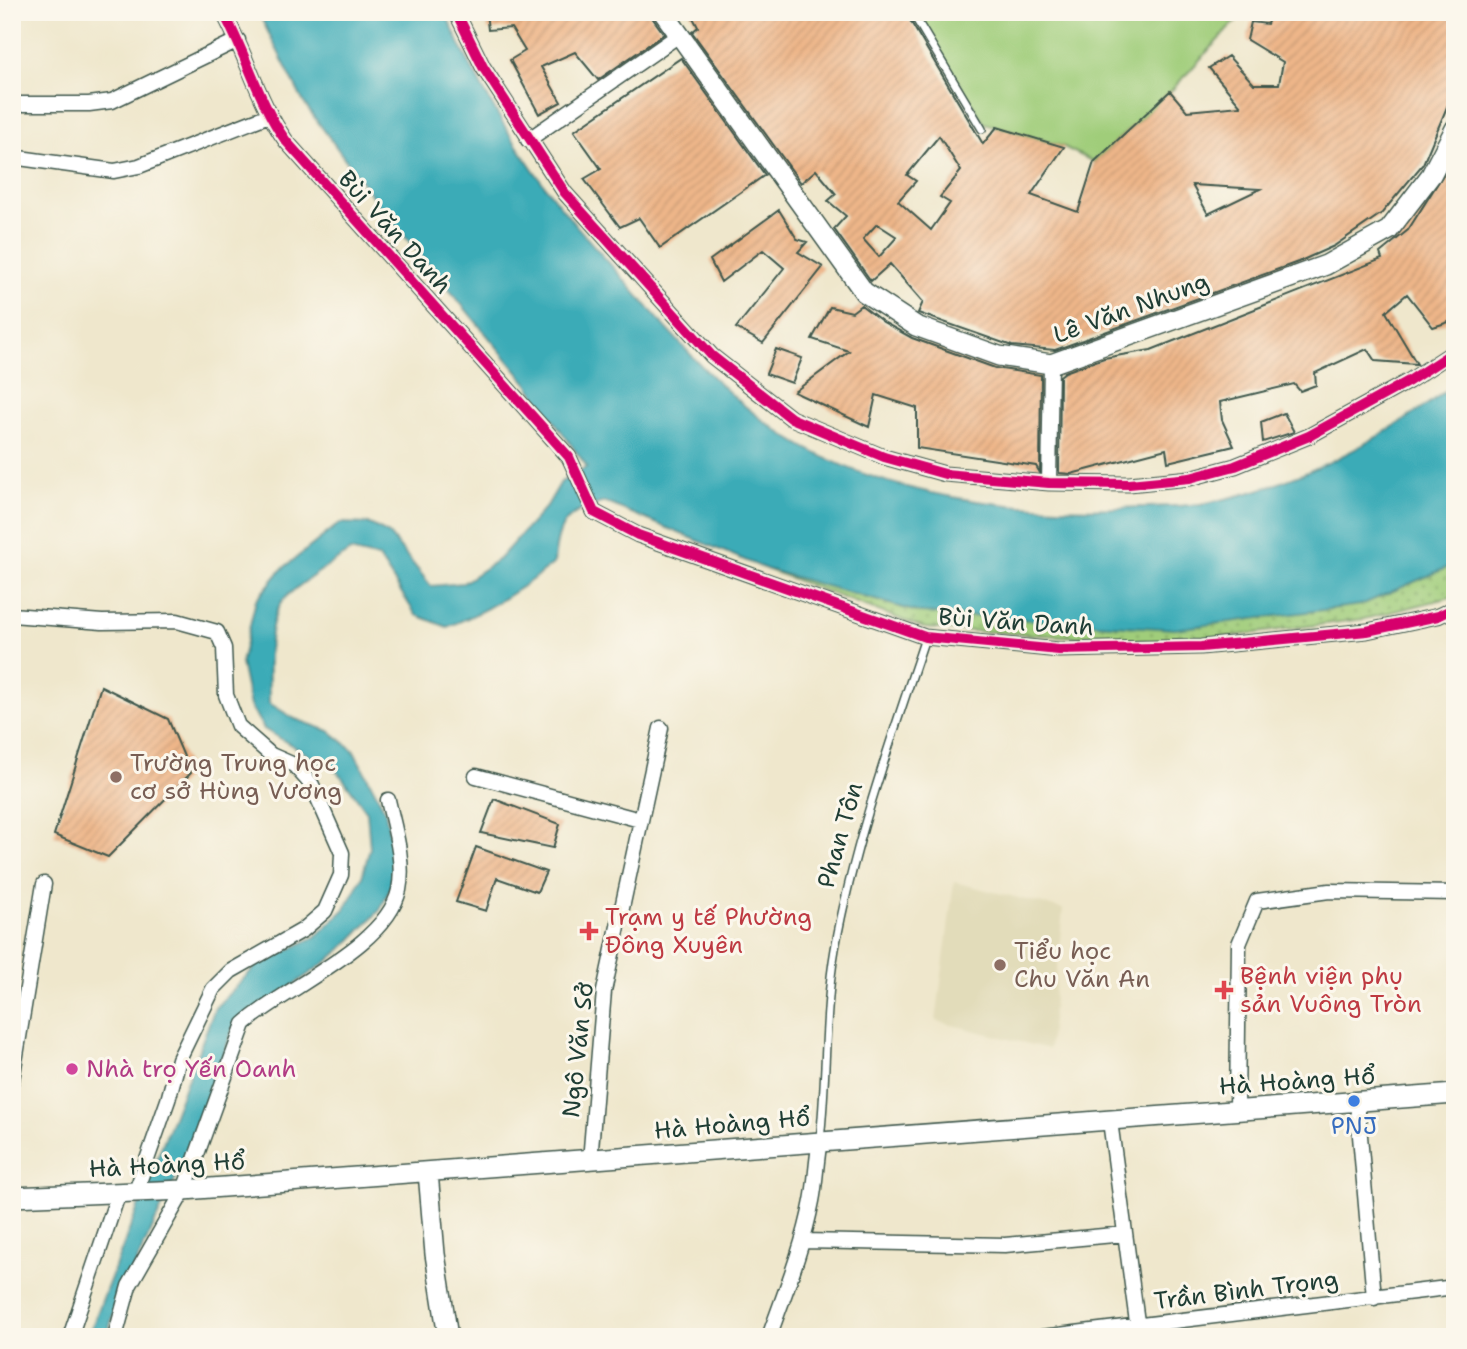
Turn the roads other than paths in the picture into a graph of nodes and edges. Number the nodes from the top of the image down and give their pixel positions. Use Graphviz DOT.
graph roads {
  1 [pos="223,12"];
  2 [pos="456,12"];
  3 [pos="663,12"];
  4 [pos="912,12"];
  5 [pos="680,35"];
  6 [pos="240,43"];
  7 [pos="12,104"];
  8 [pos="267,111"];
  9 [pos="982,128"];
  10 [pos="1455,129"];
  11 [pos="528,140"];
  12 [pos="12,157"];
  13 [pos="1455,351"];
  14 [pos="1051,364"];
  15 [pos="1049,483"];
  16 [pos="1455,608"];
  17 [pos="12,615"];
  18 [pos="925,637"];
  19 [pos="660,728"];
  20 [pos="476,776"];
  21 [pos="388,800"];
  22 [pos="640,820"];
  23 [pos="44,884"];
  24 [pos="1455,894"];
  25 [pos="12,1080"];
  26 [pos="1455,1094"];
  27 [pos="1357,1101"];
  28 [pos="1237,1110"];
  29 [pos="1110,1121"];
  30 [pos="820,1141"];
  31 [pos="590,1161"];
  32 [pos="428,1172"];
  33 [pos="182,1190"];
  34 [pos="131,1191"];
  35 [pos="12,1197"];
  36 [pos="1125,1234"];
  37 [pos="803,1241"];
  38 [pos="1455,1287"];
  39 [pos="1374,1298"];
  40 [pos="1138,1331"];
  41 [pos="70,1337"];
  42 [pos="114,1337"];
  43 [pos="448,1337"];
  44 [pos="769,1337"];
  45 [pos="1042,1337"];
  1 -- 6 [label="street, Bùi Văn Danh"];
  2 -- 11 [label="street"];
  3 -- 5 [label="main road, Lê Văn Nhung"];
  4 -- 9 [label="lane"];
  5 -- 11 [label="street"];
  5 -- 14 [label="main road, Lê Văn Nhung"];
  6 -- 7 [label="street"];
  6 -- 8 [label="street, Bùi Văn Danh"];
  8 -- 12 [label="street"];
  8 -- 18 [label="street, Bùi Văn Danh"];
  10 -- 14 [label="main road, Lê Văn Nhung"];
  11 -- 15 [label="street"];
  13 -- 15 [label="street"];
  14 -- 15 [label="street"];
  16 -- 18 [label="street, Bùi Văn Danh"];
  17 -- 34 [label="street"];
  18 -- 30 [label="lane, Phan Tôn"];
  19 -- 22 [label="street, Ngô Văn Sở"];
  20 -- 22 [label="street"];
  21 -- 33 [label="street"];
  22 -- 31 [label="street, Ngô Văn Sở"];
  23 -- 25 [label="street"];
  24 -- 28 [label="street"];
  26 -- 27 [label="main road, Hà Hoàng Hổ"];
  27 -- 28 [label="main road, Hà Hoàng Hổ"];
  27 -- 39 [label="street"];
  28 -- 29 [label="main road, Hà Hoàng Hổ"];
  29 -- 30 [label="main road, Hà Hoàng Hổ"];
  29 -- 36 [label="street"];
  30 -- 31 [label="main road, Hà Hoàng Hổ"];
  30 -- 37 [label="street, Phan Tôn"];
  31 -- 32 [label="main road, Hà Hoàng Hổ"];
  32 -- 33 [label="main road, Hà Hoàng Hổ"];
  32 -- 43 [label="main road"];
  33 -- 34 [label="main road, Hà Hoàng Hổ"];
  33 -- 42 [label="street"];
  34 -- 35 [label="main road, Hà Hoàng Hổ"];
  34 -- 41 [label="street"];
  36 -- 37 [label="street"];
  36 -- 40 [label="street"];
  37 -- 44 [label="street, Phan Tôn"];
  38 -- 39 [label="street, Trần Bình Trọng"];
  39 -- 40 [label="street, Trần Bình Trọng"];
  40 -- 45 [label="street, Trần Bình Trọng"];
}
